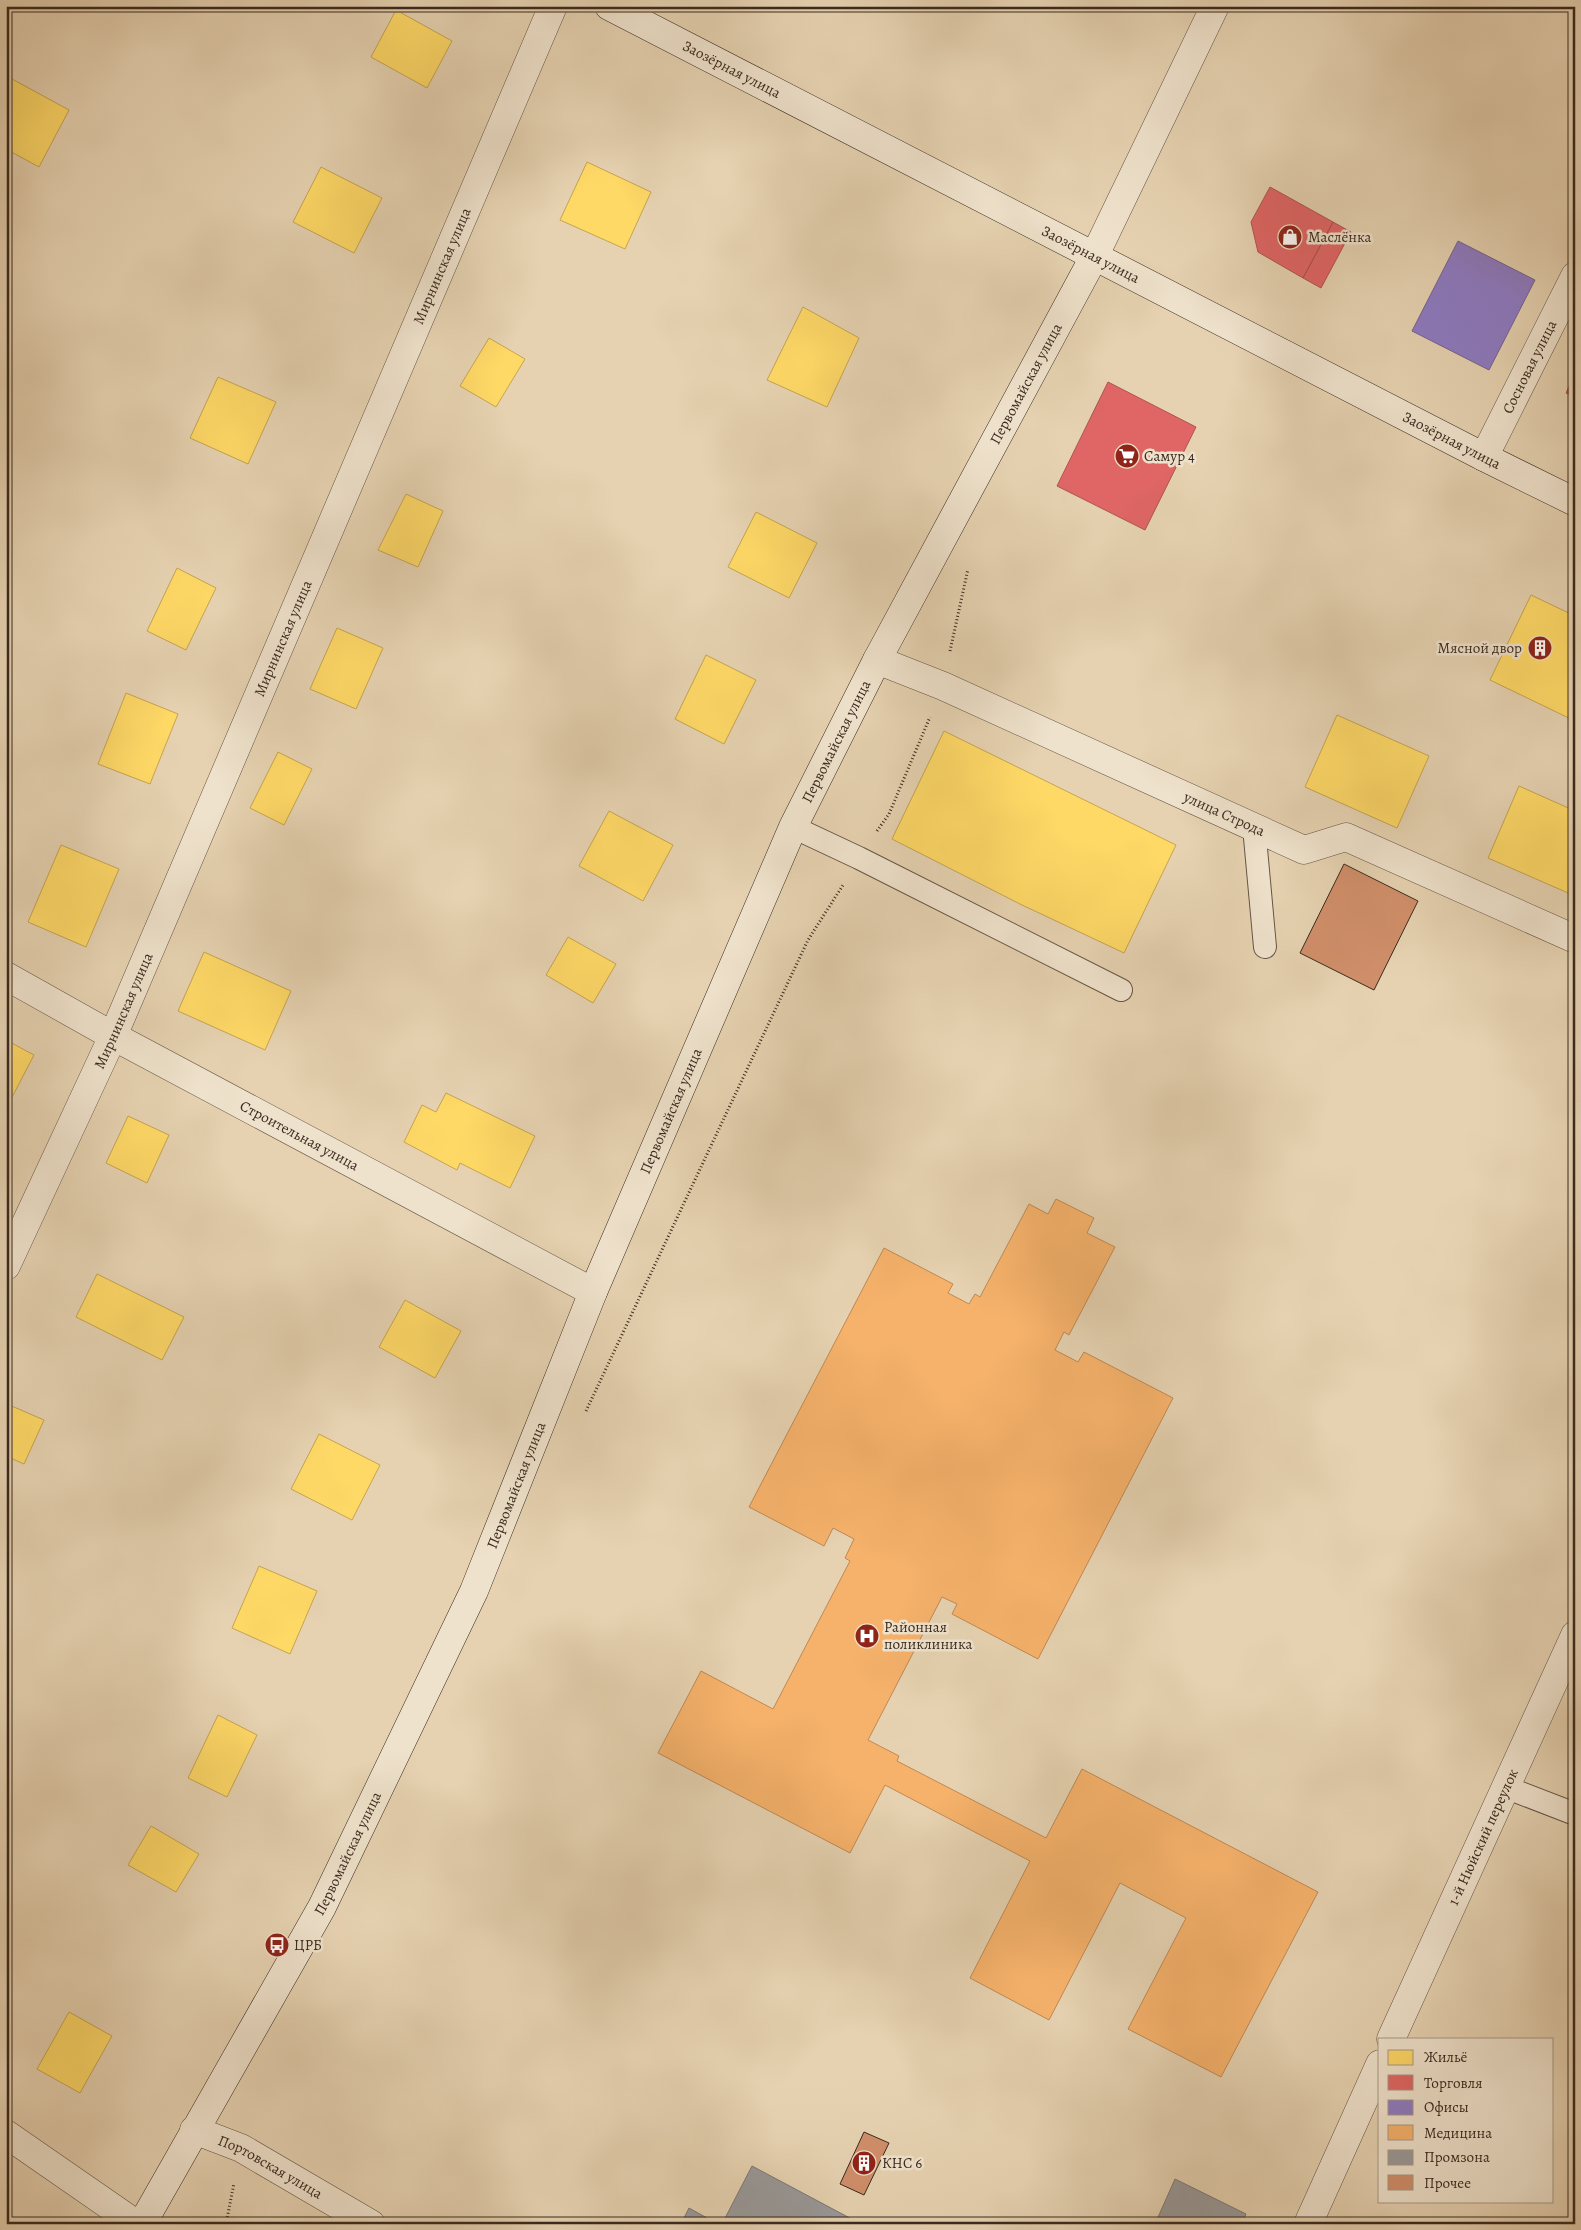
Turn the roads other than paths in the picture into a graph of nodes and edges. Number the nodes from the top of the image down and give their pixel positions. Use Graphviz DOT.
graph roads {
  1 [pos="553,6"];
  2 [pos="609,6"];
  3 [pos="1215,6"];
  4 [pos="1094,257"];
  5 [pos="1575,276"];
  6 [pos="1484,457"];
  7 [pos="1575,502"];
  8 [pos="877,660"];
  9 [pos="793,827"];
  10 [pos="1254,827"];
  11 [pos="1575,939"];
  12 [pos="1265,948"];
  13 [pos="6,976"];
  14 [pos="1121,990"];
  15 [pos="113,1036"];
  16 [pos="6,1266"];
  17 [pos="593,1292"];
  18 [pos="1575,1635"];
  19 [pos="1505,1787"];
  20 [pos="1575,1814"];
  21 [pos="1391,2038"];
  22 [pos="1378,2068"];
  23 [pos="194,2130"];
  24 [pos="6,2134"];
  25 [pos="136,2224"];
  26 [pos="142,2224"];
  27 [pos="371,2224"];
  28 [pos="1308,2224"];
  1 -- 15 [label="street, Мирнинская улица"];
  2 -- 4 [label="street, Заозёрная улица"];
  3 -- 4 [label="street, Первомайская улица"];
  4 -- 6 [label="street, Заозёрная улица"];
  4 -- 8 [label="street, Первомайская улица"];
  5 -- 6 [label="street, Сосновая улица"];
  6 -- 7 [label="street, Заозёрная улица"];
  8 -- 9 [label="street, Первомайская улица"];
  8 -- 10 [label="street, улица Строда"];
  9 -- 14 [label="lane"];
  9 -- 17 [label="street, Первомайская улица"];
  10 -- 11 [label="street, улица Строда"];
  10 -- 12 [label="lane"];
  13 -- 15 [label="street, Строительная улица"];
  15 -- 16 [label="street, Мирнинская улица"];
  15 -- 17 [label="street, Строительная улица"];
  17 -- 23 [label="street, Первомайская улица"];
  18 -- 19 [label="street, 1-й Нюйский переулок"];
  19 -- 20 [label="lane"];
  19 -- 21 [label="street, 1-й Нюйский переулок"];
  22 -- 28 [label="street"];
  23 -- 26 [label="street, Первомайская улица"];
  23 -- 27 [label="street, Портовская улица"];
  24 -- 25 [label="street"];
}
